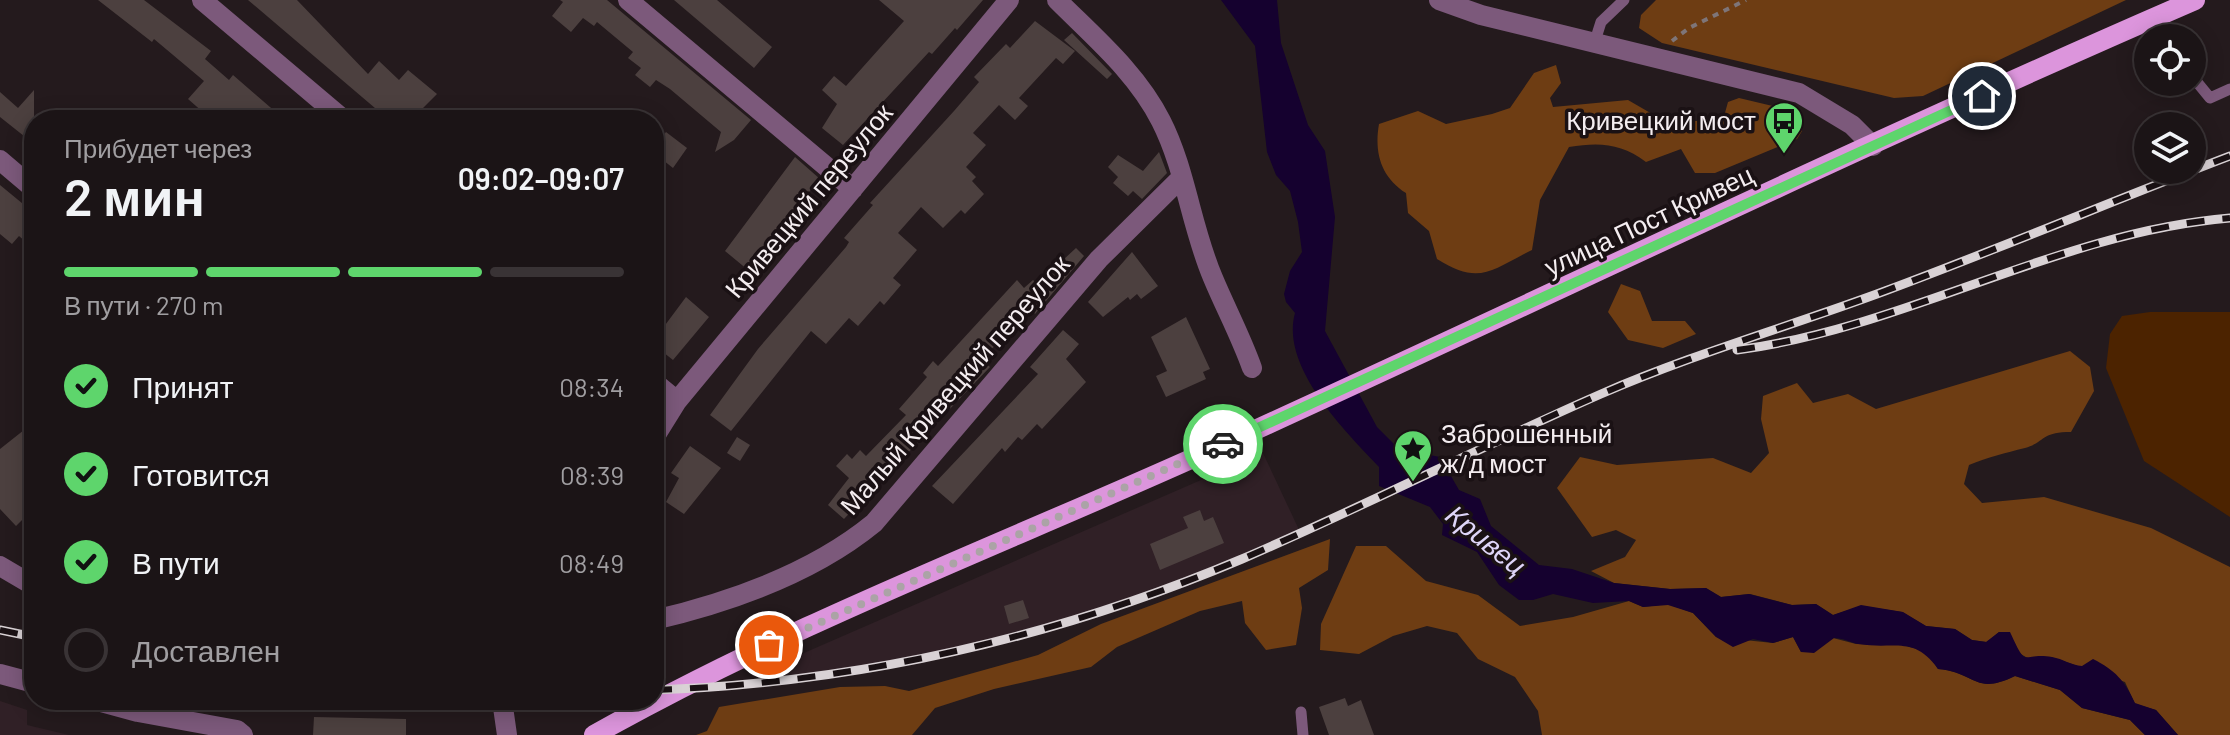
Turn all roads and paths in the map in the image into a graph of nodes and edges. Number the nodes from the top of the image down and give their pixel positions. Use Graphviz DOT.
graph roads {
  1 [pos="202,0"];
  2 [pos="628,0"];
  3 [pos="1009,0"];
  4 [pos="1057,0"];
  5 [pos="1439,0"];
  6 [pos="1624,0"];
  7 [pos="1746,0"];
  8 [pos="2195,0"];
  9 [pos="2145,21"];
  10 [pos="2147,24"];
  11 [pos="1595,41"];
  12 [pos="1653,55"];
  13 [pos="2230,89"];
  14 [pos="2206,93"];
  15 [pos="332,110"];
  16 [pos="1873,146"];
  17 [pos="0,160"];
  18 [pos="1180,179"];
  19 [pos="24,180"];
  20 [pos="853,189"];
  21 [pos="1252,368"];
  22 [pos="664,390"];
  23 [pos="677,401"];
  24 [pos="664,422"];
  25 [pos="0,566"];
  26 [pos="24,580"];
  27 [pos="664,617"];
  28 [pos="0,674"];
  29 [pos="24,680"];
  30 [pos="664,695"];
  31 [pos="131,710"];
  32 [pos="503,710"];
  33 [pos="638,710"];
  34 [pos="1301,712"];
  35 [pos="243,735"];
  36 [pos="507,735"];
  37 [pos="594,735"];
  38 [pos="1303,735"];
  1 -- 15 [label="street"];
  2 -- 20 [label="street"];
  3 -- 20 [label="street, Кривецкий переулок"];
  4 -- 18 [label="street"];
  5 -- 11 [label="street"];
  6 -- 11 [label="lane"];
  7 -- 12 [label="path"];
  8 -- 9 [label="main road, улица Пост Кривец"];
  9 -- 10 [label="lane"];
  9 -- 16 [label="main road, улица Пост Кривец"];
  11 -- 12 [label="street"];
  12 -- 16 [label="street"];
  13 -- 14 [label="lane"];
  16 -- 30 [label="main road, улица Пост Кривец"];
  17 -- 19 [label="street"];
  18 -- 21 [label="street"];
  18 -- 27 [label="street, Малый Кривецкий переулок"];
  20 -- 23 [label="street, Кривецкий переулок"];
  22 -- 23 [label="street"];
  23 -- 24 [label="street, Кривецкий переулок"];
  25 -- 26 [label="street"];
  28 -- 29 [label="street"];
  31 -- 35 [label="street"];
  32 -- 36 [label="street"];
  33 -- 37 [label="main road, улица Пост Кривец"];
  34 -- 38 [label="lane"];
}
